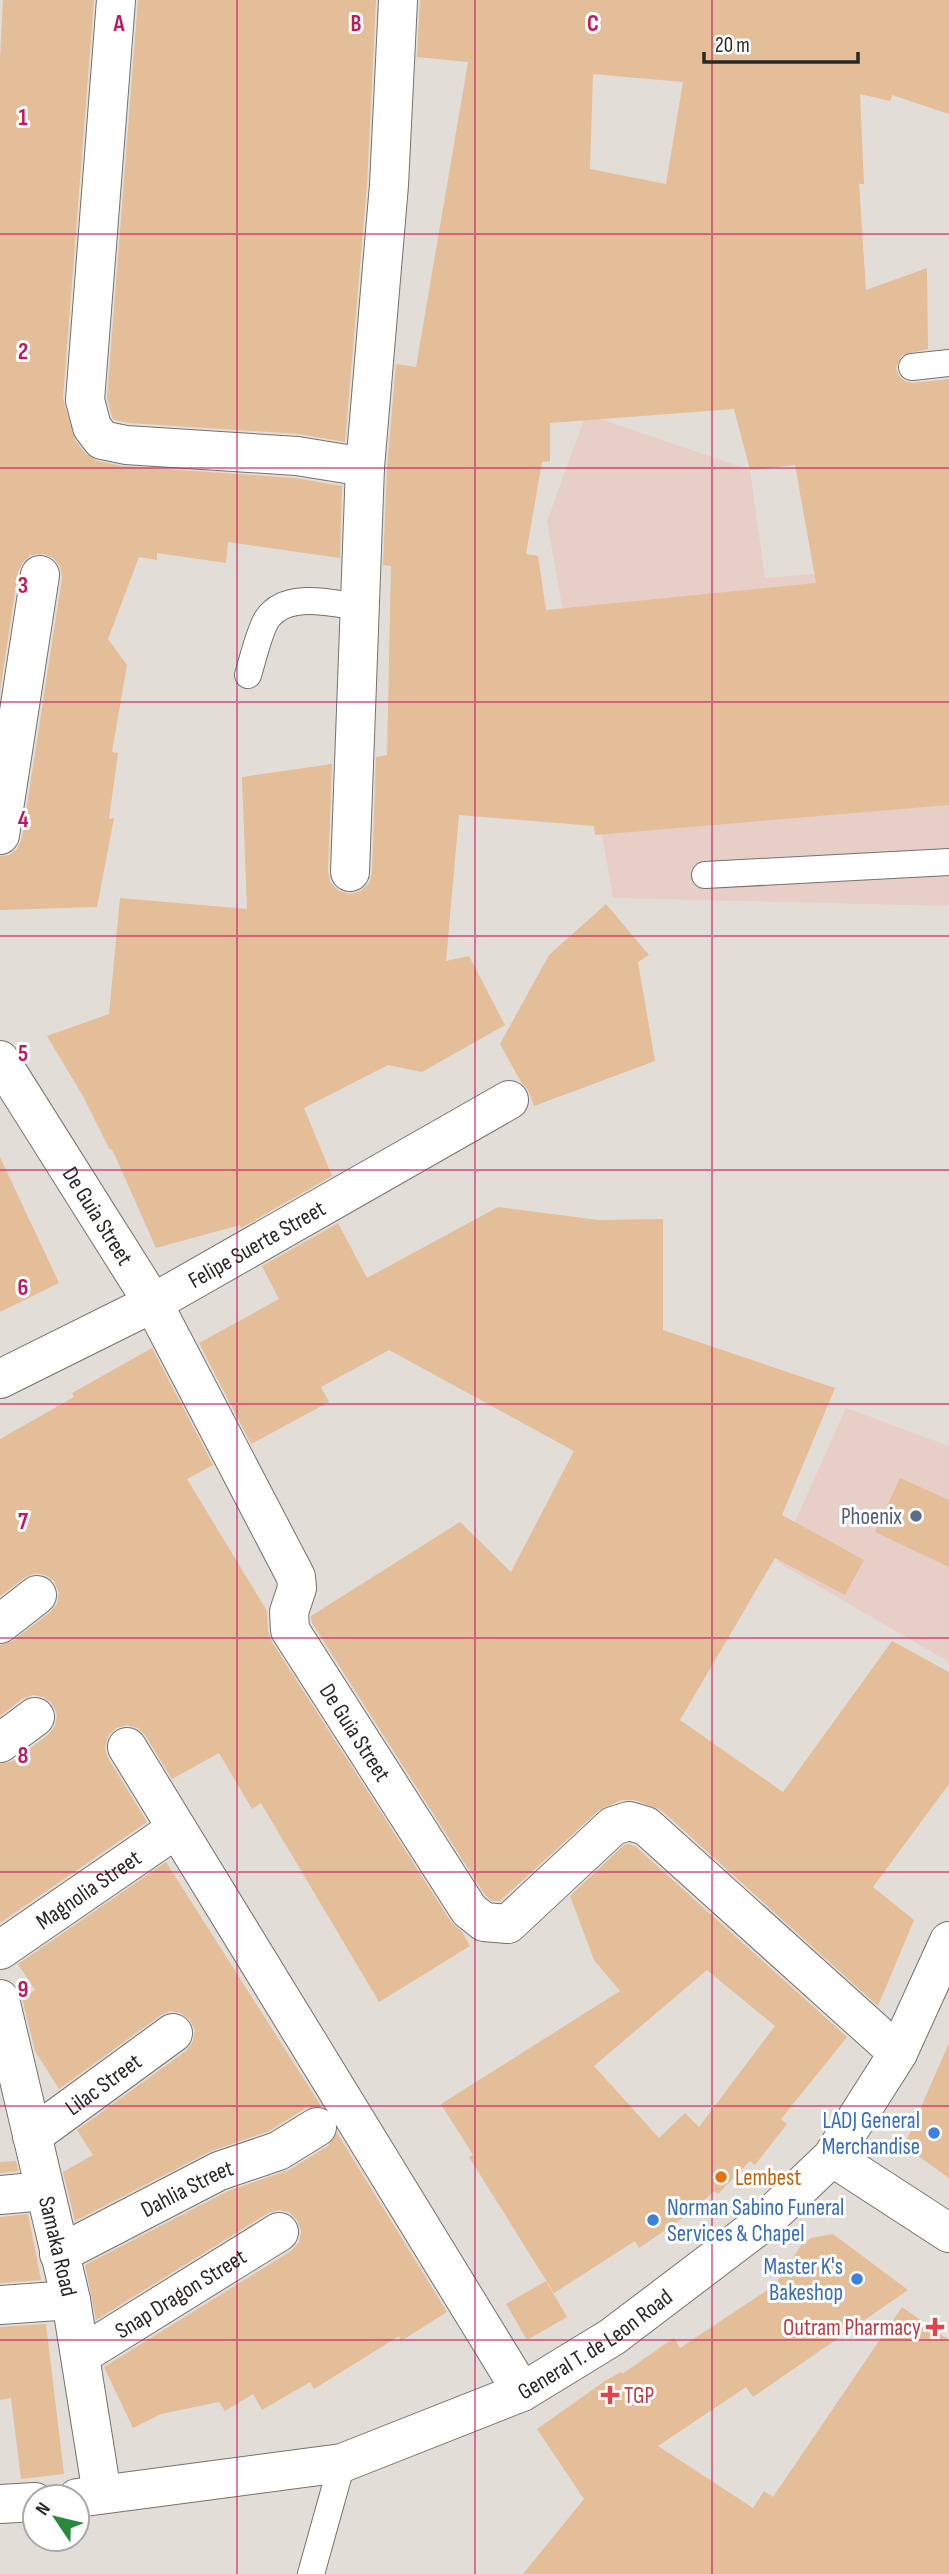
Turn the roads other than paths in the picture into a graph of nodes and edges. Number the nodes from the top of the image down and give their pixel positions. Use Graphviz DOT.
graph roads {
  1 [pos="116,0"];
  2 [pos="398,0"];
  3 [pos="949,363"];
  4 [pos="912,366"];
  5 [pos="366,467"];
  6 [pos="40,575"];
  7 [pos="359,607"];
  8 [pos="248,675"];
  9 [pos="0,835"];
  10 [pos="949,862"];
  11 [pos="350,872"];
  12 [pos="705,875"];
  13 [pos="0,1060"];
  14 [pos="509,1100"];
  15 [pos="153,1303"];
  16 [pos="0,1379"];
  17 [pos="37,1595"];
  18 [pos="0,1624"];
  19 [pos="35,1717"];
  20 [pos="0,1743"];
  21 [pos="127,1747"];
  22 [pos="176,1829"];
  23 [pos="949,1941"];
  24 [pos="0,1950"];
  25 [pos="0,1999"];
  26 [pos="173,2033"];
  27 [pos="898,2053"];
  28 [pos="10,2087"];
  29 [pos="317,2127"];
  30 [pos="32,2136"];
  31 [pos="832,2157"];
  32 [pos="44,2191"];
  33 [pos="0,2195"];
  34 [pos="279,2232"];
  35 [pos="949,2233"];
  36 [pos="59,2254"];
  37 [pos="71,2300"];
  38 [pos="0,2305"];
  39 [pos="81,2354"];
  40 [pos="522,2392"];
  41 [pos="342,2463"];
  42 [pos="89,2483"];
  43 [pos="91,2496"];
  44 [pos="21,2503"];
  45 [pos="0,2504"];
  46 [pos="311,2574"];
  1 -- 5 [label="street"];
  2 -- 5 [label="street"];
  3 -- 4 [label="lane"];
  5 -- 7 [label="street"];
  6 -- 9 [label="street"];
  7 -- 8 [label="lane"];
  7 -- 11 [label="street"];
  10 -- 12 [label="lane"];
  13 -- 15 [label="street, De Guia Street"];
  14 -- 15 [label="street, Felipe Suerte Street"];
  15 -- 16 [label="street, Felipe Suerte Street"];
  15 -- 27 [label="street, De Guia Street"];
  17 -- 18 [label="street"];
  19 -- 20 [label="street"];
  21 -- 22 [label="street"];
  22 -- 24 [label="street, Magnolia Street"];
  22 -- 40 [label="street"];
  23 -- 27 [label="street, General T. de Leon Road"];
  25 -- 28 [label="street, Samaka Road"];
  26 -- 30 [label="street, Lilac Street"];
  27 -- 31 [label="street, General T. de Leon Road"];
  28 -- 30 [label="street, Samaka Road"];
  29 -- 36 [label="street, Dahlia Street"];
  30 -- 32 [label="street, Samaka Road"];
  31 -- 35 [label="street"];
  31 -- 40 [label="street, General T. de Leon Road"];
  32 -- 33 [label="street"];
  32 -- 36 [label="street, Samaka Road"];
  34 -- 39 [label="street, Snap Dragon Street"];
  36 -- 37 [label="street, Samaka Road"];
  37 -- 38 [label="street"];
  37 -- 39 [label="street, Samaka Road"];
  39 -- 42 [label="street, Samaka Road"];
  40 -- 41 [label="street, General T. de Leon Road"];
  41 -- 43 [label="street, General T. de Leon Road"];
  41 -- 46 [label="lane"];
  44 -- 45 [label="street"];
}
